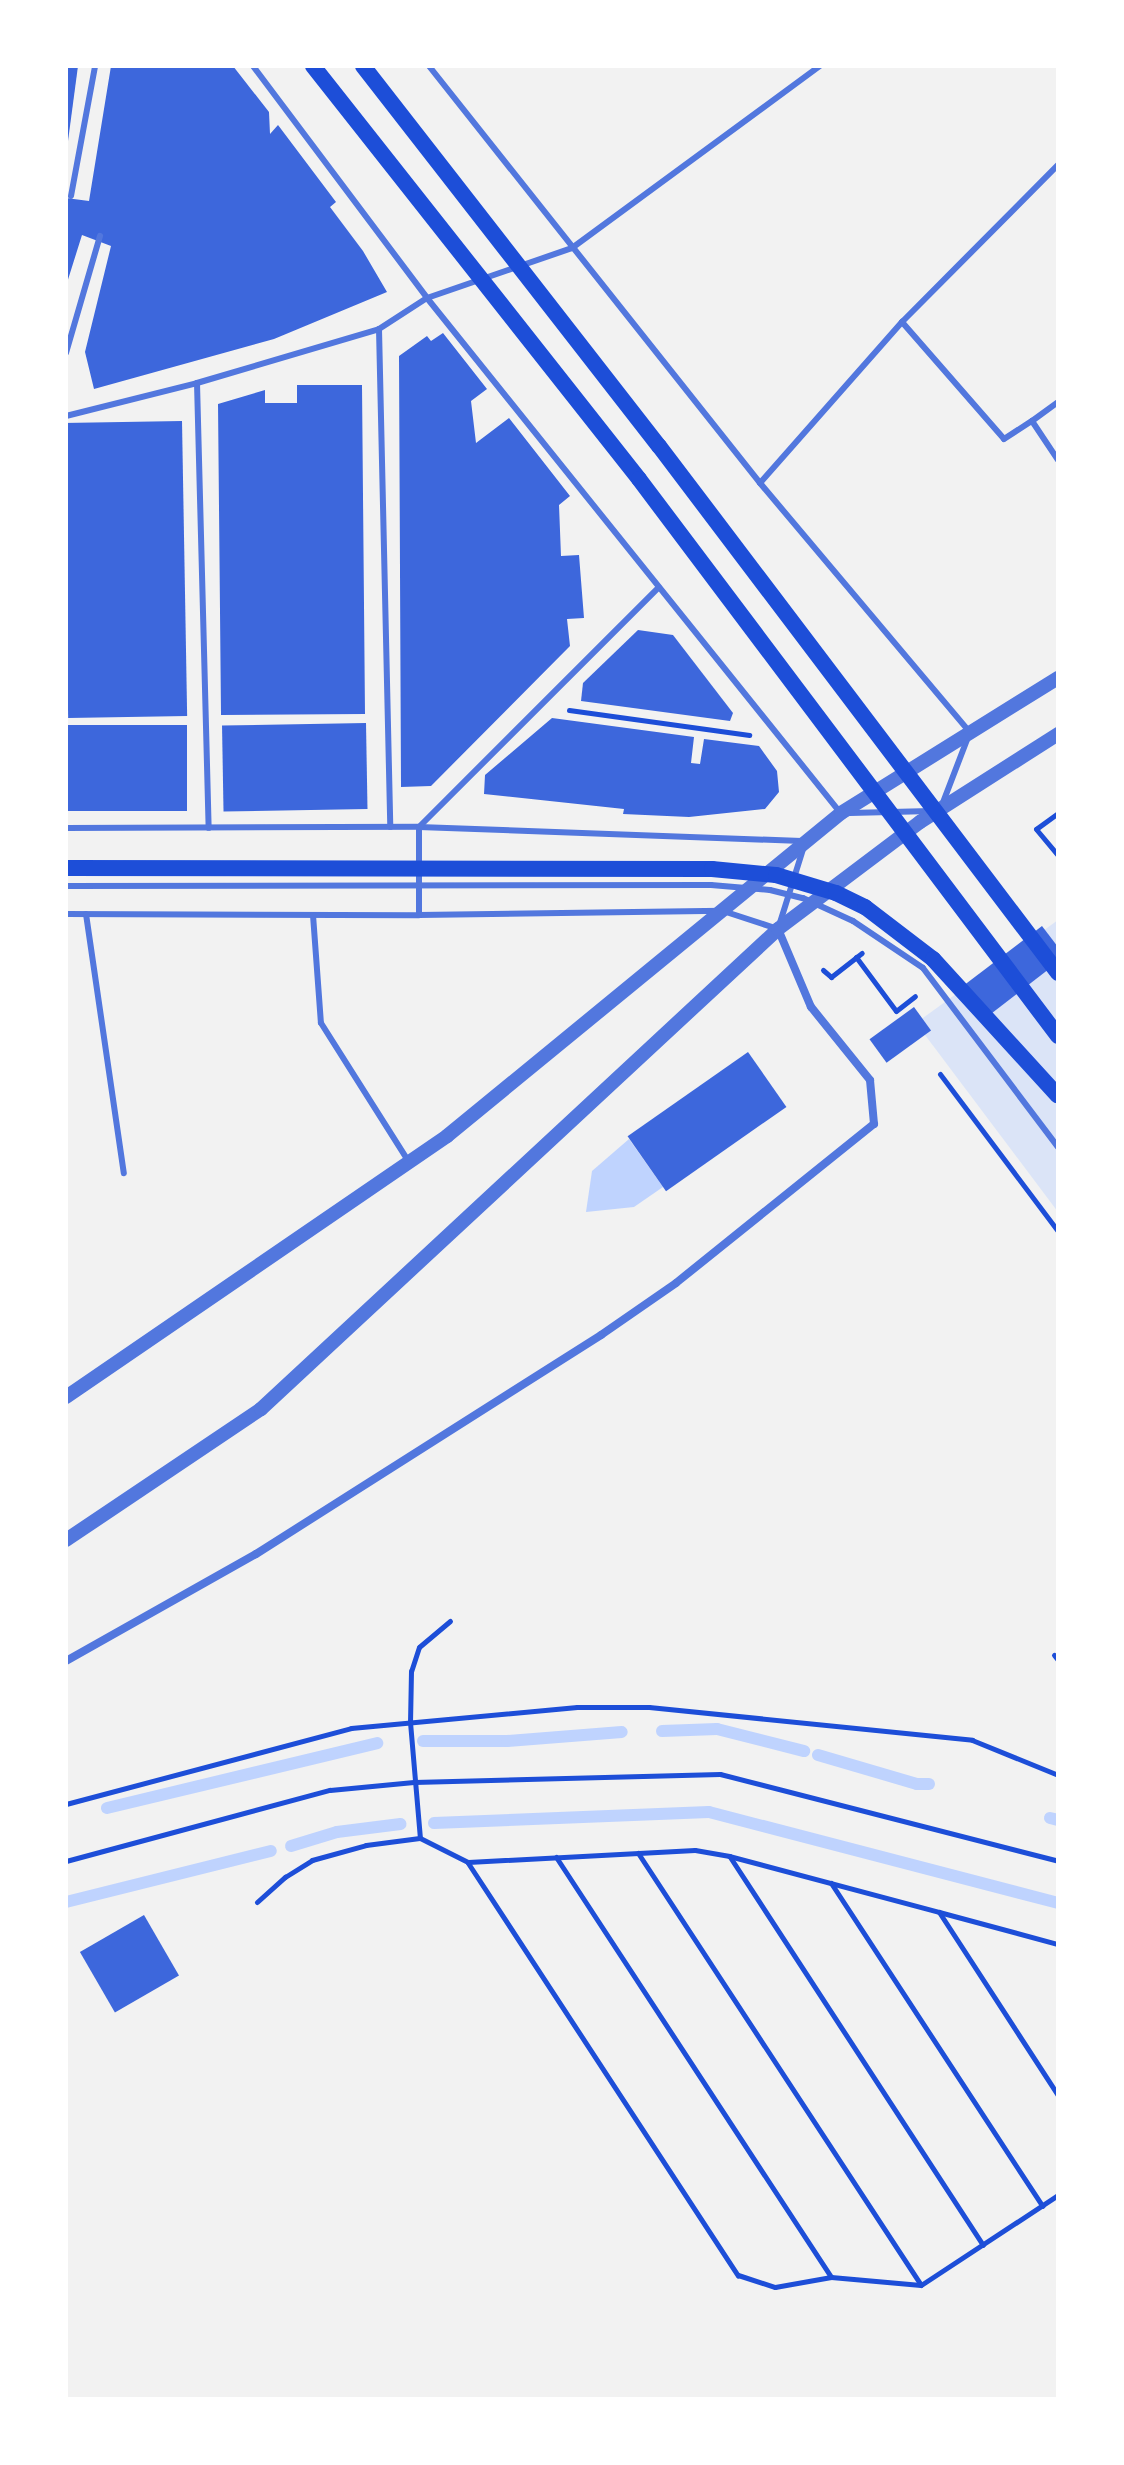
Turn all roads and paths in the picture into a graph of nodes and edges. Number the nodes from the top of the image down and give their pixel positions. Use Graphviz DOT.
graph roads {
  1 [pos="95,66"];
  2 [pos="253,66"];
  3 [pos="313,66"];
  4 [pos="363,66"];
  5 [pos="429,66"];
  6 [pos="816,67"];
  7 [pos="1058,165"];
  8 [pos="71,196"];
  9 [pos="100,236"];
  10 [pos="572,248"];
  11 [pos="427,298"];
  12 [pos="902,322"];
  13 [pos="379,329"];
  14 [pos="66,353"];
  15 [pos="197,383"];
  16 [pos="1058,402"];
  17 [pos="66,416"];
  18 [pos="1032,421"];
  19 [pos="1058,460"];
  20 [pos="760,483"];
  21 [pos="659,587"];
  22 [pos="1058,678"];
  23 [pos="540,706"];
  24 [pos="970,732"];
  25 [pos="1058,734"];
  26 [pos="781,739"];
  27 [pos="939,811"];
  28 [pos="841,813"];
  29 [pos="1058,813"];
  30 [pos="390,827"];
  31 [pos="419,827"];
  32 [pos="66,828"];
  33 [pos="209,828"];
  34 [pos="806,842"];
  35 [pos="1058,855"];
  36 [pos="66,868"];
  37 [pos="66,886"];
  38 [pos="723,911"];
  39 [pos="66,914"];
  40 [pos="86,914"];
  41 [pos="313,915"];
  42 [pos="419,915"];
  43 [pos="778,929"];
  44 [pos="1058,973"];
  45 [pos="831,977"];
  46 [pos="920,992"];
  47 [pos="1058,1036"];
  48 [pos="940,1074"];
  49 [pos="1058,1096"];
  50 [pos="1058,1147"];
  51 [pos="409,1162"];
  52 [pos="124,1173"];
  53 [pos="1058,1231"];
  54 [pos="66,1397"];
  55 [pos="66,1540"];
  56 [pos="450,1621"];
  57 [pos="66,1661"];
  58 [pos="410,1722"];
  59 [pos="1058,1775"];
  60 [pos="414,1782"];
  61 [pos="66,1804"];
  62 [pos="420,1838"];
  63 [pos="638,1853"];
  64 [pos="729,1856"];
  65 [pos="556,1857"];
  66 [pos="66,1861"];
  67 [pos="1058,1861"];
  68 [pos="468,1862"];
  69 [pos="831,1883"];
  70 [pos="257,1902"];
  71 [pos="939,1912"];
  72 [pos="1058,1944"];
  73 [pos="1058,2095"];
  74 [pos="1058,2195"];
  75 [pos="1042,2206"];
  76 [pos="983,2245"];
  77 [pos="831,2277"];
  78 [pos="921,2285"];
  1 -- 8 [label="lane"];
  2 -- 11 [label="lane"];
  3 -- 47 [label="main road"];
  4 -- 44 [label="main road"];
  5 -- 10 [label="lane"];
  6 -- 10 [label="lane"];
  7 -- 12 [label="lane"];
  9 -- 14 [label="lane"];
  10 -- 11 [label="lane"];
  10 -- 20 [label="lane"];
  11 -- 13 [label="lane"];
  11 -- 21 [label="lane"];
  12 -- 18 [label="lane"];
  12 -- 20 [label="lane"];
  13 -- 15 [label="lane"];
  13 -- 30 [label="lane"];
  15 -- 17 [label="lane"];
  15 -- 33 [label="lane"];
  16 -- 18 [label="lane"];
  18 -- 19 [label="lane"];
  20 -- 24 [label="lane"];
  21 -- 23 [label="lane"];
  21 -- 26 [label="lane"];
  22 -- 24 [label="street"];
  23 -- 26 [label="path"];
  23 -- 31 [label="lane"];
  24 -- 27 [label="lane"];
  24 -- 28 [label="street"];
  25 -- 27 [label="street"];
  26 -- 28 [label="lane"];
  27 -- 28 [label="lane"];
  27 -- 43 [label="street"];
  28 -- 34 [label="street"];
  29 -- 35 [label="path"];
  30 -- 31 [label="lane"];
  30 -- 33 [label="lane"];
  31 -- 34 [label="lane"];
  31 -- 42 [label="lane"];
  32 -- 33 [label="lane"];
  34 -- 38 [label="street"];
  34 -- 43 [label="lane"];
  36 -- 49 [label="main road"];
  37 -- 50 [label="lane"];
  38 -- 42 [label="lane"];
  38 -- 43 [label="lane"];
  38 -- 51 [label="street"];
  39 -- 40 [label="lane"];
  40 -- 41 [label="lane"];
  40 -- 52 [label="lane"];
  41 -- 42 [label="lane"];
  41 -- 51 [label="lane"];
  43 -- 55 [label="street"];
  43 -- 57 [label="street"];
  45 -- 46 [label="path"];
  48 -- 53 [label="path"];
  51 -- 54 [label="street"];
  56 -- 58 [label="path"];
  58 -- 59 [label="path"];
  58 -- 60 [label="path"];
  58 -- 61 [label="path"];
  60 -- 62 [label="path"];
  60 -- 66 [label="path"];
  60 -- 67 [label="path"];
  62 -- 68 [label="path"];
  62 -- 70 [label="path"];
  63 -- 64 [label="path"];
  63 -- 65 [label="path"];
  63 -- 78 [label="path"];
  64 -- 69 [label="path"];
  64 -- 76 [label="path"];
  65 -- 68 [label="path"];
  65 -- 77 [label="path"];
  68 -- 77 [label="path"];
  69 -- 71 [label="path"];
  69 -- 75 [label="path"];
  71 -- 72 [label="path"];
  71 -- 73 [label="path"];
  74 -- 75 [label="path"];
  75 -- 76 [label="path"];
  76 -- 78 [label="path"];
  77 -- 78 [label="path"];
}
